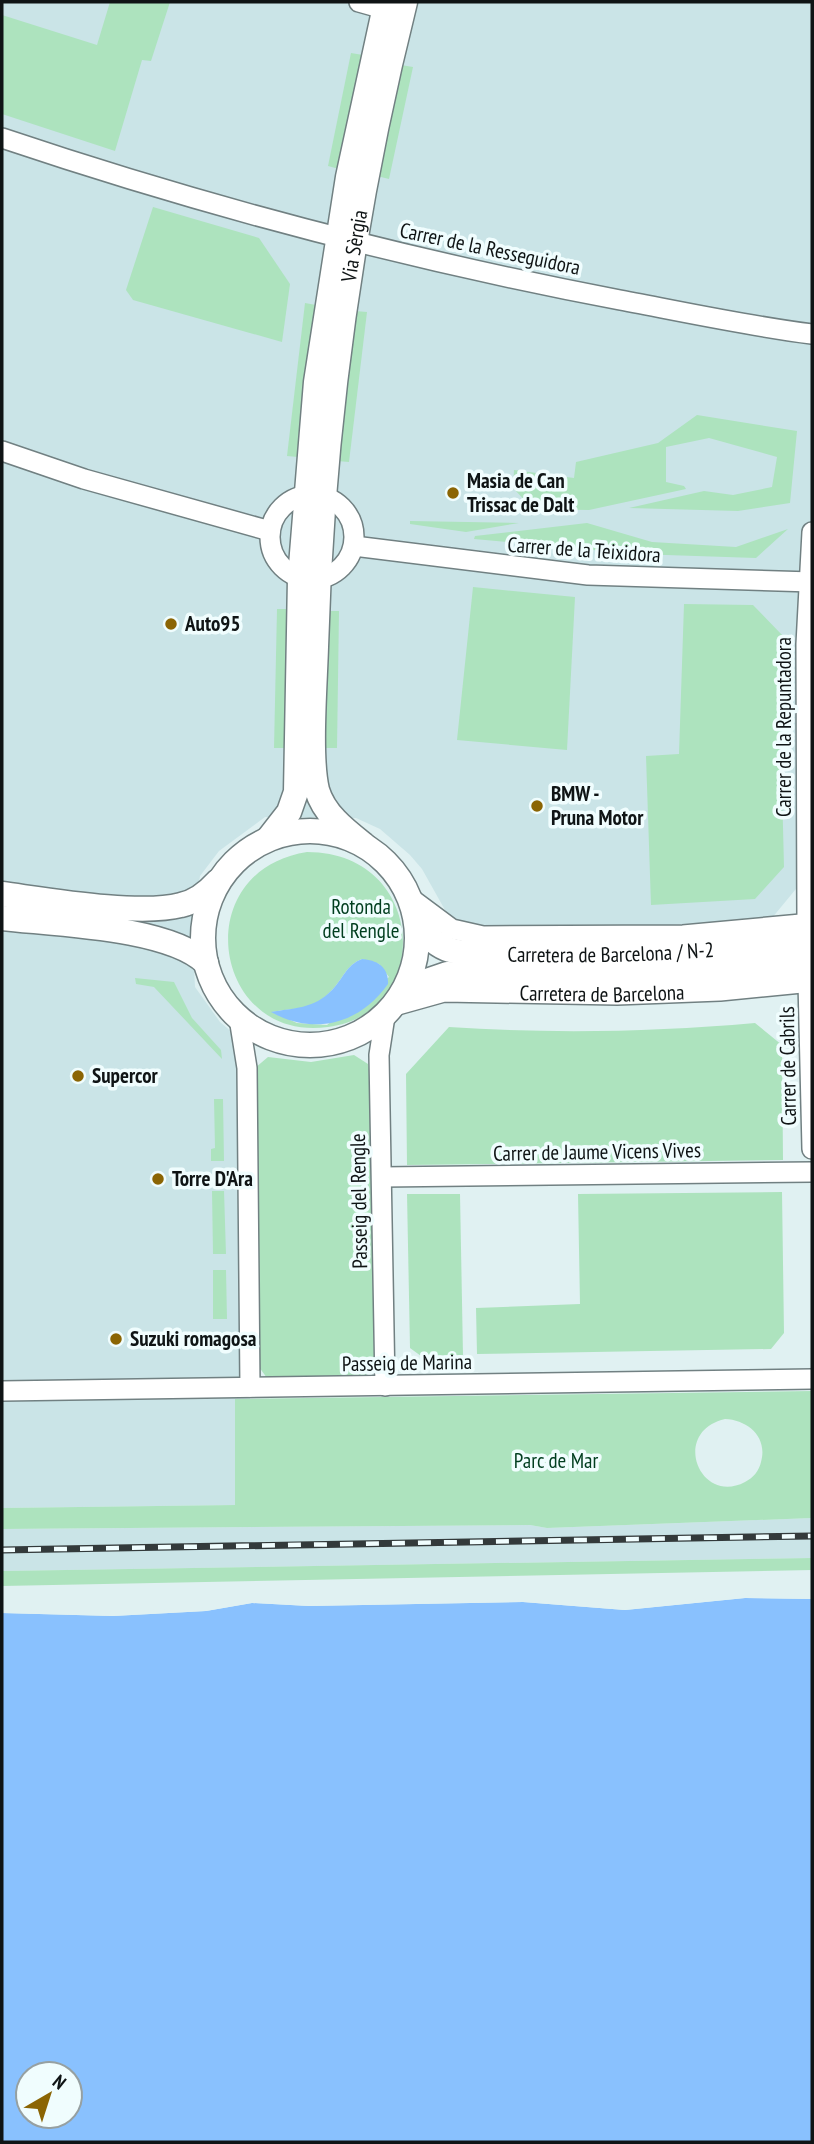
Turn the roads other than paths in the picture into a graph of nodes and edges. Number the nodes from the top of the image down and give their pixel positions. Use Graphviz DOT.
graph roads {
  1 [pos="359,2"];
  2 [pos="392,4"];
  3 [pos="2,138"];
  4 [pos="346,239"];
  5 [pos="812,334"];
  6 [pos="2,451"];
  7 [pos="315,495"];
  8 [pos="270,531"];
  9 [pos="812,532"];
  10 [pos="354,546"];
  11 [pos="310,578"];
  12 [pos="811,583"];
  13 [pos="268,839"];
  14 [pos="364,845"];
  15 [pos="222,876"];
  16 [pos="2,894"];
  17 [pos="409,897"];
  18 [pos="2,918"];
  19 [pos="417,925"];
  20 [pos="811,928"];
  21 [pos="206,963"];
  22 [pos="811,976"];
  23 [pos="395,1003"];
  24 [pos="239,1018"];
  25 [pos="812,1149"];
  26 [pos="812,1172"];
  27 [pos="382,1177"];
  28 [pos="812,1379"];
  29 [pos="386,1386"];
  30 [pos="250,1387"];
  31 [pos="2,1391"];
  1 -- 2 [label="street"];
  2 -- 4 [label="main road, Via Sèrgia"];
  3 -- 4 [label="street, Carrer de la Resseguidora"];
  4 -- 5 [label="street, Carrer de la Resseguidora"];
  4 -- 7 [label="main road, Via Sèrgia"];
  6 -- 8 [label="street"];
  7 -- 8 [label="street"];
  7 -- 10 [label="street"];
  7 -- 11 [label="main road, Via Sèrgia"];
  8 -- 11 [label="street"];
  9 -- 12 [label="street, Carrer de la Repuntadora"];
  10 -- 11 [label="street"];
  10 -- 12 [label="street, Carrer de la Teixidora"];
  11 -- 13 [label="main road, Via Sèrgia"];
  11 -- 14 [label="main road, Via Sèrgia"];
  12 -- 20 [label="street, Carrer de la Repuntadora"];
  13 -- 14 [label="main road"];
  13 -- 15 [label="main road"];
  14 -- 17 [label="main road"];
  15 -- 16 [label="main road"];
  15 -- 21 [label="main road"];
  17 -- 19 [label="main road"];
  17 -- 20 [label="street"];
  18 -- 21 [label="main road"];
  19 -- 20 [label="main road, Carretera de Barcelona / N-2"];
  19 -- 23 [label="main road"];
  21 -- 24 [label="main road"];
  22 -- 23 [label="main road, Carretera de Barcelona / N-2"];
  22 -- 25 [label="street, Carrer de Cabrils"];
  23 -- 24 [label="main road"];
  23 -- 27 [label="street, Passeig del Rengle"];
  24 -- 30 [label="street"];
  26 -- 27 [label="street, Carrer de Jaume Vicens Vives"];
  27 -- 29 [label="street, Passeig del Rengle"];
  28 -- 29 [label="street, Passeig de Marina"];
  29 -- 30 [label="street, Passeig de Marina"];
  30 -- 31 [label="street, Passeig de Marina"];
}
